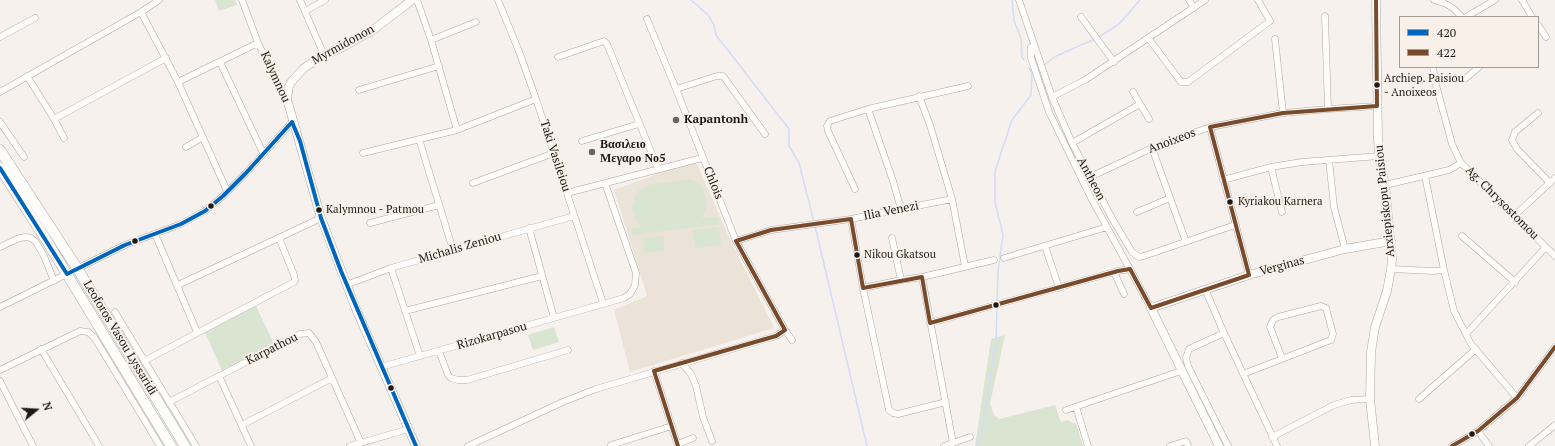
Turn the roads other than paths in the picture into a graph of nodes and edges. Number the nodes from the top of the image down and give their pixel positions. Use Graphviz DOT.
graph roads {
  1 [pos="159,0"];
  2 [pos="242,0"];
  3 [pos="300,0"];
  4 [pos="326,0"];
  5 [pos="412,0"];
  6 [pos="417,0"];
  7 [pos="498,0"];
  8 [pos="1019,0"];
  9 [pos="1189,0"];
  10 [pos="1205,0"];
  11 [pos="1258,0"];
  12 [pos="1376,0"];
  13 [pos="1434,0"];
  14 [pos="1495,0"];
  15 [pos="1526,1"];
  16 [pos="1194,8"];
  17 [pos="305,11"];
  18 [pos="141,12"];
  19 [pos="1325,16"];
  20 [pos="1461,16"];
  21 [pos="1468,16"];
  22 [pos="1532,16"];
  23 [pos="1081,17"];
  24 [pos="35,18"];
  25 [pos="647,19"];
  26 [pos="476,22"];
  27 [pos="1539,26"];
  28 [pos="0,37"];
  29 [pos="1546,37"];
  30 [pos="1149,39"];
  31 [pos="1275,39"];
  32 [pos="431,40"];
  33 [pos="258,43"];
  34 [pos="1031,47"];
  35 [pos="324,56"];
  36 [pos="558,57"];
  37 [pos="166,58"];
  38 [pos="220,62"];
  39 [pos="1114,62"];
  40 [pos="439,66"];
  41 [pos="1433,68"];
  42 [pos="1478,68"];
  43 [pos="27,76"];
  44 [pos="1466,78"];
  45 [pos="178,82"];
  46 [pos="968,86"];
  47 [pos="676,89"];
  48 [pos="359,90"];
  49 [pos="0,92"];
  50 [pos="1133,92"];
  51 [pos="919,96"];
  52 [pos="1052,97"];
  53 [pos="287,99"];
  54 [pos="536,99"];
  55 [pos="1140,104"];
  56 [pos="1377,106"];
  57 [pos="868,109"];
  58 [pos="1328,109"];
  59 [pos="1283,113"];
  60 [pos="1538,113"];
  61 [pos="54,119"];
  62 [pos="1149,119"];
  63 [pos="0,122"];
  64 [pos="292,122"];
  65 [pos="639,124"];
  66 [pos="1210,127"];
  67 [pos="457,130"];
  68 [pos="765,134"];
  69 [pos="203,137"];
  70 [pos="64,138"];
  71 [pos="419,139"];
  72 [pos="582,141"];
  73 [pos="1072,143"];
  74 [pos="186,147"];
  75 [pos="1152,148"];
  76 [pos="0,150"];
  77 [pos="263,153"];
  78 [pos="363,153"];
  79 [pos="554,154"];
  80 [pos="1379,156"];
  81 [pos="24,157"];
  82 [pos="702,158"];
  83 [pos="1329,160"];
  84 [pos="1461,163"];
  85 [pos="1271,167"];
  86 [pos="0,168"];
  87 [pos="658,169"];
  88 [pos="1425,176"];
  89 [pos="1090,177"];
  90 [pos="1555,178"];
  91 [pos="1223,180"];
  92 [pos="472,183"];
  93 [pos="605,183"];
  94 [pos="1550,183"];
  95 [pos="1385,185"];
  96 [pos="854,189"];
  97 [pos="227,191"];
  98 [pos="567,193"];
  99 [pos="1170,198"];
  100 [pos="952,199"];
  101 [pos="439,205"];
  102 [pos="901,209"];
  103 [pos="1137,212"];
  104 [pos="1282,212"];
  105 [pos="574,216"];
  106 [pos="1514,216"];
  107 [pos="321,218"];
  108 [pos="851,219"];
  109 [pos="370,223"];
  110 [pos="1236,225"];
  111 [pos="1107,227"];
  112 [pos="529,228"];
  113 [pos="155,234"];
  114 [pos="1462,236"];
  115 [pos="279,238"];
  116 [pos="892,238"];
  117 [pos="736,241"];
  118 [pos="1391,241"];
  119 [pos="1186,242"];
  120 [pos="1045,246"];
  121 [pos="0,247"];
  122 [pos="1546,247"];
  123 [pos="1345,249"];
  124 [pos="453,250"];
  125 [pos="1555,256"];
  126 [pos="1004,258"];
  127 [pos="994,260"];
  128 [pos="965,266"];
  129 [pos="77,268"];
  130 [pos="391,268"];
  131 [pos="1130,269"];
  132 [pos="1392,269"];
  133 [pos="1444,270"];
  134 [pos="1114,272"];
  135 [pos="67,274"];
  136 [pos="1249,275"];
  137 [pos="542,276"];
  138 [pos="922,277"];
  139 [pos="901,280"];
  140 [pos="54,281"];
  141 [pos="1515,282"];
  142 [pos="178,285"];
  143 [pos="346,285"];
  144 [pos="863,288"];
  145 [pos="1059,288"];
  146 [pos="1205,289"];
  147 [pos="1124,294"];
  148 [pos="603,303"];
  149 [pos="0,307"];
  150 [pos="1151,308"];
  151 [pos="405,311"];
  152 [pos="114,312"];
  153 [pos="554,318"];
  154 [pos="930,323"];
  155 [pos="785,330"];
  156 [pos="198,332"];
  157 [pos="1224,333"];
  158 [pos="1466,334"];
  159 [pos="792,340"];
  160 [pos="1555,347"];
  161 [pos="41,349"];
  162 [pos="1476,349"];
  163 [pos="568,350"];
  164 [pos="439,351"];
  165 [pos="420,356"];
  166 [pos="1282,358"];
  167 [pos="144,360"];
  168 [pos="682,363"];
  169 [pos="381,367"];
  170 [pos="0,370"];
  171 [pos="654,371"];
  172 [pos="1181,371"];
  173 [pos="1243,374"];
  174 [pos="219,376"];
  175 [pos="332,378"];
  176 [pos="0,381"];
  177 [pos="1517,398"];
  178 [pos="1370,399"];
  179 [pos="1419,399"];
  180 [pos="170,402"];
  181 [pos="946,402"];
  182 [pos="1076,407"];
  183 [pos="1066,410"];
  184 [pos="242,425"];
  185 [pos="672,426"];
  186 [pos="1553,427"];
  187 [pos="409,429"];
  188 [pos="1478,431"];
  189 [pos="1555,435"];
  190 [pos="970,437"];
  191 [pos="1272,437"];
  192 [pos="693,438"];
  193 [pos="712,441"];
  194 [pos="361,442"];
  195 [pos="953,443"];
  196 [pos="611,445"];
  197 [pos="678,445"];
  198 [pos="33,446"];
  199 [pos="99,446"];
  200 [pos="160,446"];
  201 [pos="171,446"];
  202 [pos="185,446"];
  203 [pos="196,446"];
  204 [pos="251,446"];
  205 [pos="350,446"];
  206 [pos="416,446"];
  207 [pos="468,446"];
  208 [pos="944,446"];
  209 [pos="1088,446"];
  210 [pos="1170,446"];
  211 [pos="1188,446"];
  212 [pos="1220,446"];
  213 [pos="1228,446"];
  214 [pos="1277,446"];
  215 [pos="1375,446"];
  216 [pos="1452,446"];
  217 [pos="1489,446"];
  218 [pos="1529,446"];
  1 -- 18 [label="street"];
  2 -- 33 [label="street, Kalymnou"];
  3 -- 17 [label="street"];
  4 -- 17 [label="street"];
  5 -- 35 [label="street, Myrmidonon"];
  6 -- 32 [label="street"];
  7 -- 54 [label="street, Taki Vasileiou"];
  8 -- 52 [label="street, Antheon"];
  9 -- 16 [label="street"];
  10 -- 16 [label="street"];
  11 -- 30 [label="street"];
  12 -- 56 [label="street, Arxiepiskopu Paisiou"];
  13 -- 20 [label="street"];
  14 -- 21 [label="street"];
  15 -- 22 [label="street"];
  16 -- 30 [label="street"];
  17 -- 35 [label="street"];
  18 -- 37 [label="street"];
  18 -- 43 [label="street"];
  19 -- 58 [label="street"];
  23 -- 39 [label="street"];
  24 -- 28 [label="street"];
  25 -- 47 [label="street, Chlois"];
  26 -- 32 [label="street"];
  27 -- 29 [label="street"];
  30 -- 39 [label="street"];
  31 -- 59 [label="street"];
  32 -- 40 [label="street"];
  33 -- 38 [label="street"];
  33 -- 53 [label="street, Kalymnou"];
  34 -- 111 [label="street"];
  35 -- 53 [label="street, Myrmidonon"];
  36 -- 65 [label="street"];
  37 -- 45 [label="street"];
  37 -- 61 [label="street"];
  38 -- 45 [label="street"];
  38 -- 77 [label="street"];
  39 -- 52 [label="street"];
  40 -- 48 [label="street"];
  40 -- 67 [label="street"];
  41 -- 84 [label="street, Ag. Chrysostomou"];
  42 -- 44 [label="street"];
  43 -- 49 [label="street"];
  43 -- 61 [label="street"];
  45 -- 69 [label="street"];
  46 -- 51 [label="street"];
  47 -- 68 [label="street"];
  47 -- 82 [label="street, Chlois"];
  50 -- 55 [label="street"];
  51 -- 57 [label="street"];
  51 -- 100 [label="street"];
  52 -- 73 [label="street, Antheon"];
  53 -- 64 [label="street, Kalymnou"];
  54 -- 67 [label="street"];
  54 -- 79 [label="street, Taki Vasileiou"];
  55 -- 62 [label="street"];
  55 -- 73 [label="street"];
  56 -- 58 [label="street, Anoixeos"];
  56 -- 80 [label="street, Arxiepiskopu Paisiou"];
  57 -- 96 [label="street"];
  57 -- 102 [label="street"];
  58 -- 59 [label="street, Anoixeos"];
  59 -- 66 [label="street, Anoixeos"];
  60 -- 94 [label="street"];
  61 -- 70 [label="street"];
  63 -- 81 [label="street"];
  64 -- 77 [label="street"];
  64 -- 107 [label="street, Kalymnou"];
  65 -- 72 [label="street"];
  65 -- 87 [label="street"];
  66 -- 75 [label="street, Anoixeos"];
  66 -- 91 [label="street"];
  67 -- 71 [label="street"];
  69 -- 74 [label="street"];
  69 -- 97 [label="street"];
  71 -- 78 [label="street"];
  71 -- 101 [label="street"];
  73 -- 89 [label="street, Antheon"];
  75 -- 89 [label="street, Anoixeos"];
  75 -- 99 [label="street"];
  76 -- 129 [label="main road, Leoforos Vasou Lyssaridi"];
  77 -- 97 [label="street"];
  79 -- 92 [label="street"];
  79 -- 98 [label="street, Taki Vasileiou"];
  80 -- 83 [label="street"];
  80 -- 95 [label="street, Arxiepiskopu Paisiou"];
  82 -- 87 [label="street"];
  82 -- 117 [label="street, Chlois"];
  83 -- 85 [label="street"];
  83 -- 123 [label="street"];
  84 -- 88 [label="street"];
  84 -- 106 [label="street, Ag. Chrysostomou"];
  85 -- 91 [label="street"];
  85 -- 104 [label="street"];
  86 -- 135 [label="main road, Leoforos Vasou Lyssaridi"];
  87 -- 93 [label="street"];
  88 -- 95 [label="street"];
  88 -- 133 [label="street"];
  89 -- 119 [label="street, Antheon"];
  90 -- 94 [label="street"];
  91 -- 110 [label="street"];
  93 -- 98 [label="street"];
  93 -- 148 [label="street, Rizokarpasou"];
  94 -- 106 [label="street"];
  95 -- 118 [label="street, Arxiepiskopu Paisiou"];
  97 -- 113 [label="street"];
  98 -- 105 [label="street, Taki Vasileiou"];
  99 -- 103 [label="street"];
  99 -- 119 [label="street"];
  100 -- 102 [label="street, Ilia Venezi"];
  100 -- 128 [label="street"];
  101 -- 109 [label="street"];
  101 -- 124 [label="street"];
  102 -- 108 [label="street, Ilia Venezi"];
  105 -- 112 [label="street, Michalis Zeniou"];
  105 -- 148 [label="street, Taki Vasileiou"];
  106 -- 122 [label="street, Ag. Chrysostomou"];
  107 -- 115 [label="street"];
  107 -- 143 [label="street, Kalymnou"];
  108 -- 117 [label="street, Ilia Venezi"];
  108 -- 144 [label="street"];
  110 -- 119 [label="street, Antheon"];
  110 -- 136 [label="street"];
  111 -- 120 [label="street"];
  111 -- 131 [label="street"];
  112 -- 124 [label="street, Michalis Zeniou"];
  112 -- 137 [label="street"];
  113 -- 129 [label="street"];
  113 -- 142 [label="street"];
  114 -- 141 [label="street"];
  115 -- 142 [label="street"];
  115 -- 156 [label="street"];
  116 -- 139 [label="street"];
  117 -- 155 [label="street, Chlois"];
  118 -- 123 [label="street, Verginas"];
  118 -- 132 [label="street, Arxiepiskopu Paisiou"];
  120 -- 126 [label="street"];
  120 -- 145 [label="street"];
  121 -- 140 [label="street"];
  122 -- 125 [label="street, Ag. Chrysostomou"];
  122 -- 141 [label="street, Ag. Chrysostomou"];
  123 -- 136 [label="street, Verginas"];
  124 -- 130 [label="street, Michalis Zeniou"];
  127 -- 128 [label="street"];
  128 -- 138 [label="street"];
  129 -- 135 [label="street"];
  129 -- 202 [label="main road, Leoforos Vasou Lyssaridi"];
  130 -- 143 [label="street, Michalis Zeniou"];
  130 -- 151 [label="street"];
  131 -- 134 [label="street"];
  131 -- 150 [label="street"];
  132 -- 133 [label="street"];
  132 -- 178 [label="street, Arxiepiskopu Paisiou"];
  133 -- 158 [label="street"];
  134 -- 145 [label="street"];
  134 -- 147 [label="street"];
  135 -- 140 [label="street"];
  135 -- 201 [label="main road, Leoforos Vasou Lyssaridi"];
  136 -- 146 [label="street, Verginas"];
  137 -- 151 [label="street"];
  137 -- 153 [label="street"];
  138 -- 139 [label="street"];
  138 -- 154 [label="street"];
  139 -- 144 [label="street"];
  140 -- 149 [label="street"];
  141 -- 158 [label="street, Ag. Chrysostomou"];
  142 -- 156 [label="street"];
  143 -- 169 [label="street, Kalymnou"];
  144 -- 181 [label="street"];
  145 -- 154 [label="street"];
  146 -- 150 [label="street, Verginas"];
  146 -- 157 [label="street"];
  148 -- 153 [label="street, Rizokarpasou"];
  150 -- 172 [label="street"];
  151 -- 165 [label="street"];
  152 -- 167 [label="street"];
  153 -- 164 [label="street, Rizokarpasou"];
  154 -- 181 [label="street"];
  155 -- 159 [label="street, Chlois"];
  155 -- 168 [label="street"];
  156 -- 167 [label="street"];
  157 -- 173 [label="street"];
  157 -- 213 [label="street"];
  158 -- 162 [label="street"];
  160 -- 177 [label="street"];
  161 -- 170 [label="street"];
  161 -- 199 [label="street"];
  161 -- 200 [label="street"];
  162 -- 177 [label="street"];
  162 -- 179 [label="street"];
  163 -- 164 [label="street"];
  164 -- 165 [label="street, Rizokarpasou"];
  165 -- 169 [label="street, Rizokarpasou"];
  166 -- 166 [label="street"];
  166 -- 173 [label="street"];
  167 -- 180 [label="street"];
  168 -- 171 [label="street"];
  168 -- 193 [label="street"];
  169 -- 187 [label="street, Kalymnou"];
  171 -- 185 [label="street"];
  171 -- 207 [label="street"];
  172 -- 182 [label="street"];
  172 -- 212 [label="street"];
  173 -- 191 [label="street"];
  174 -- 175 [label="street, Karpathou"];
  174 -- 180 [label="street, Karpathou"];
  174 -- 184 [label="street"];
  175 -- 184 [label="street"];
  175 -- 194 [label="street, Karpathou"];
  176 -- 198 [label="street"];
  177 -- 188 [label="street"];
  178 -- 191 [label="street"];
  178 -- 215 [label="street, Arxiepiskopu Paisiou"];
  180 -- 203 [label="street"];
  181 -- 195 [label="street"];
  182 -- 183 [label="street"];
  182 -- 209 [label="street"];
  184 -- 204 [label="street"];
  185 -- 196 [label="street"];
  185 -- 197 [label="street"];
  186 -- 189 [label="street"];
  186 -- 218 [label="street"];
  187 -- 194 [label="street"];
  187 -- 206 [label="street, Kalymnou"];
  188 -- 216 [label="street"];
  188 -- 217 [label="street"];
  190 -- 195 [label="street"];
  191 -- 214 [label="street"];
  192 -- 197 [label="street"];
  194 -- 205 [label="street"];
  195 -- 208 [label="street"];
  210 -- 211 [label="street"];
}
